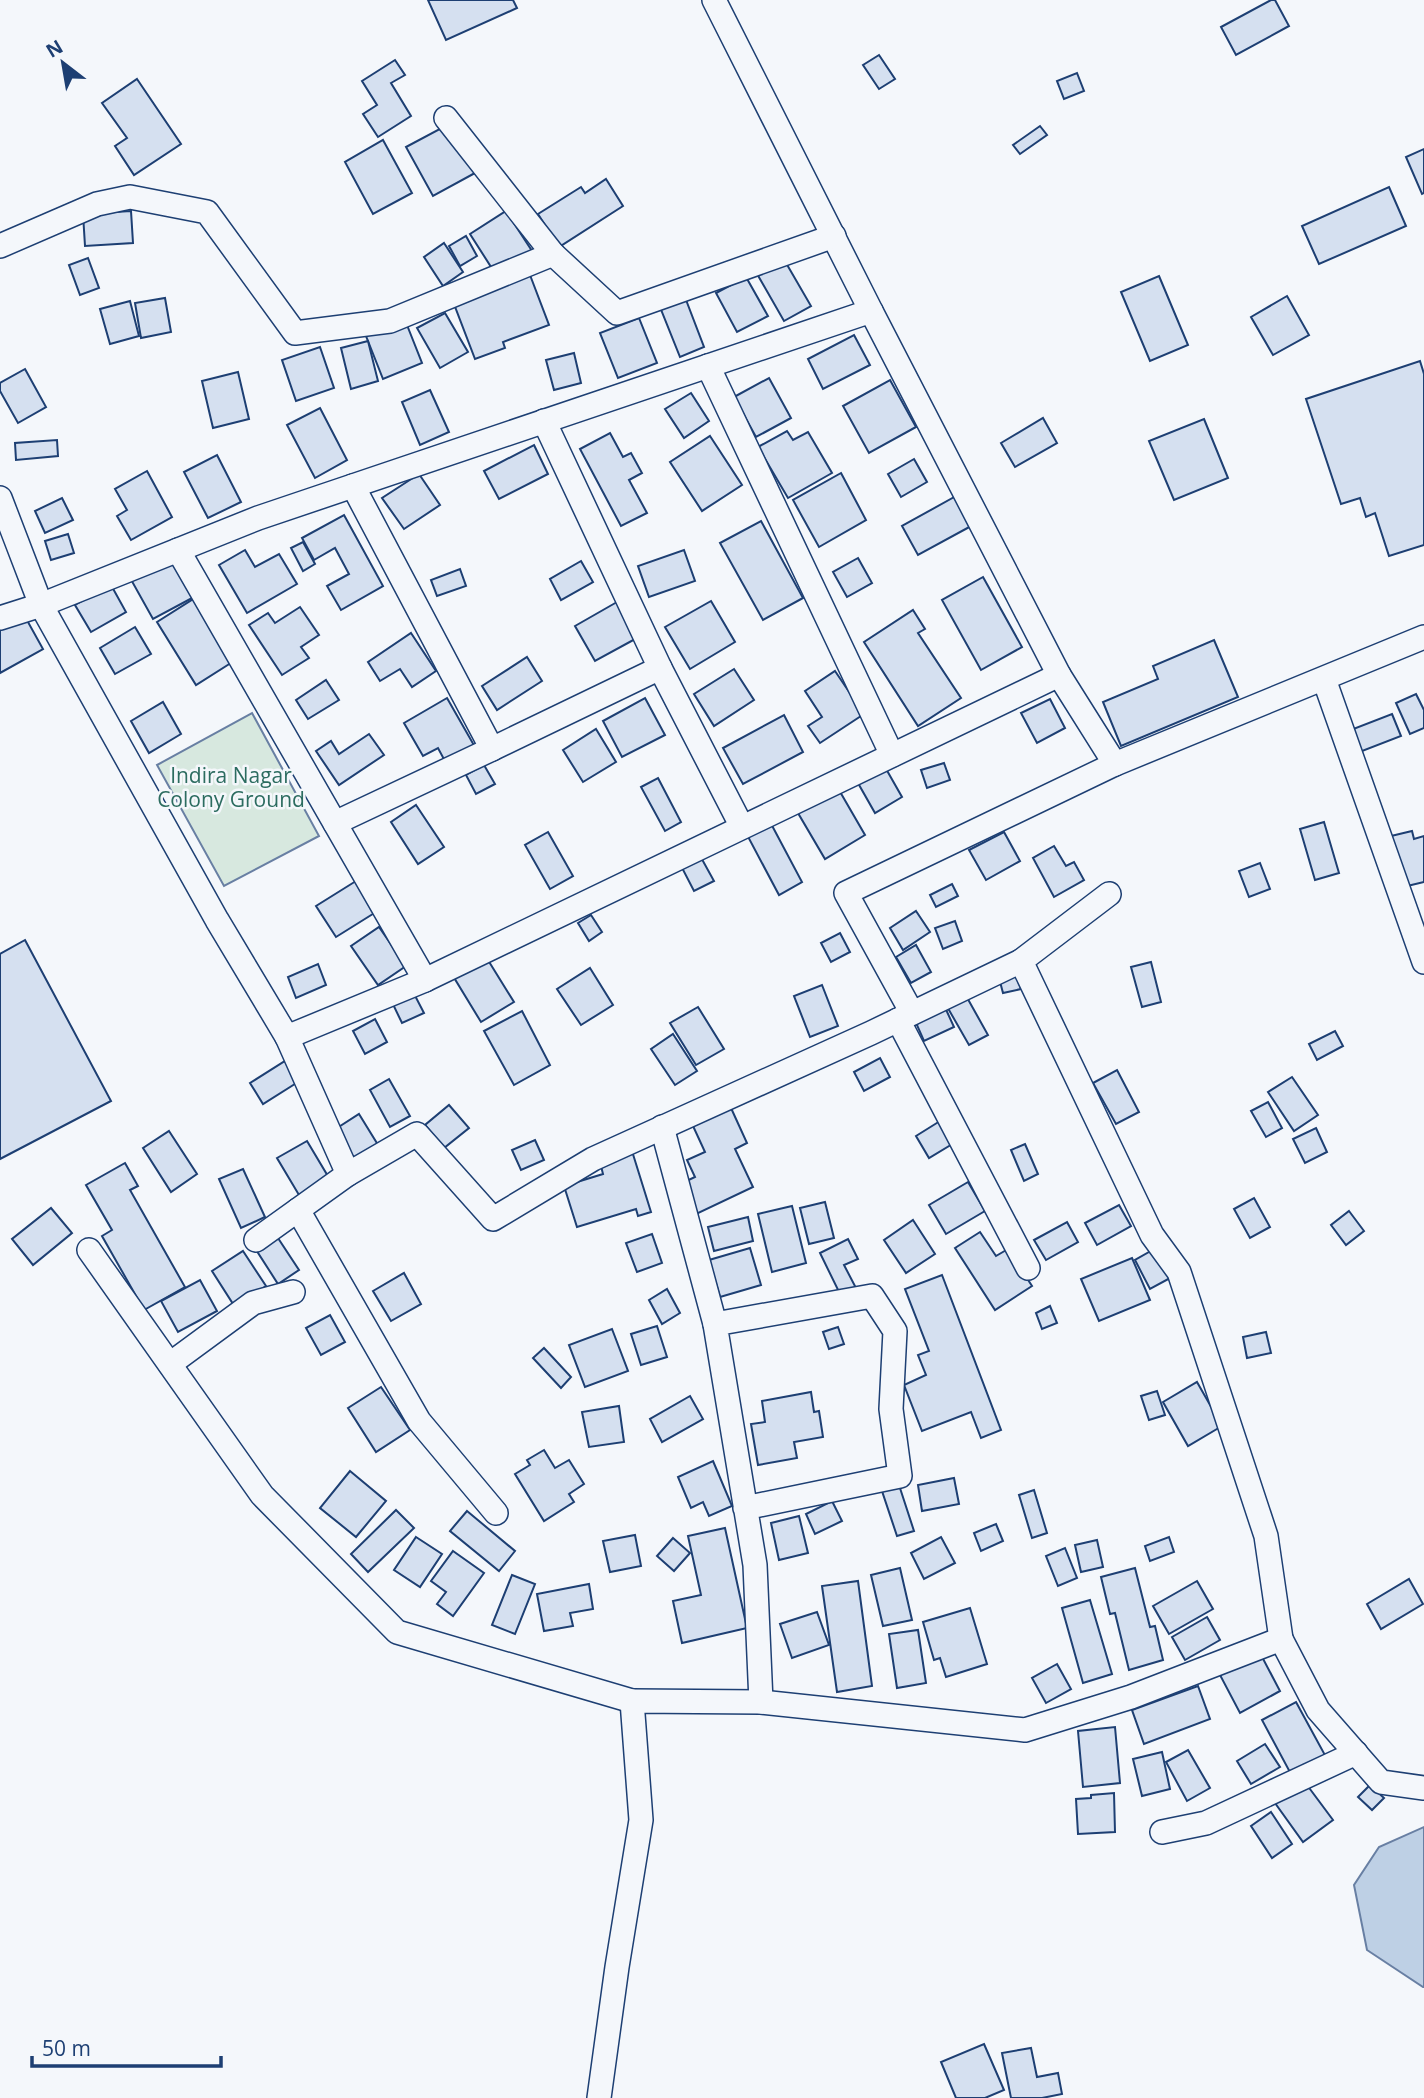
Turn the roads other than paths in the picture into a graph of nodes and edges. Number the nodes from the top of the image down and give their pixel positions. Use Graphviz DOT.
graph roads {
  1 [pos="714,0"];
  2 [pos="446,118"];
  3 [pos="834,236"];
  4 [pos="0,246"];
  5 [pos="553,254"];
  6 [pos="871,311"];
  7 [pos="708,366"];
  8 [pos="544,421"];
  9 [pos="353,486"];
  10 [pos="0,498"];
  11 [pos="178,550"];
  12 [pos="41,605"];
  13 [pos="0,618"];
  14 [pos="1424,637"];
  15 [pos="660,668"];
  16 [pos="1059,675"];
  17 [pos="1324,679"];
  18 [pos="492,749"];
  19 [pos="892,755"];
  20 [pos="1115,764"];
  21 [pos="335,823"];
  22 [pos="742,827"];
  23 [pos="1109,894"];
  24 [pos="1021,961"];
  25 [pos="1424,962"];
  26 [pos="425,980"];
  27 [pos="905,1017"];
  28 [pos="287,1037"];
  29 [pos="662,1127"];
  30 [pos="348,1174"];
  31 [pos="298,1210"];
  32 [pos="256,1240"];
  33 [pos="89,1250"];
  34 [pos="1028,1268"];
  35 [pos="293,1292"];
  36 [pos="715,1324"];
  37 [pos="170,1364"];
  38 [pos="745,1507"];
  39 [pos="496,1513"];
  40 [pos="1281,1639"];
  41 [pos="632,1701"];
  42 [pos="761,1702"];
  43 [pos="1356,1753"];
  44 [pos="1424,1788"];
  45 [pos="1161,1832"];
  46 [pos="599,2098"];
  1 -- 3 [label="street"];
  2 -- 5 [label="street"];
  3 -- 5 [label="street"];
  3 -- 6 [label="street"];
  4 -- 5 [label="street"];
  6 -- 7 [label="street"];
  6 -- 16 [label="street"];
  7 -- 8 [label="street"];
  7 -- 19 [label="street"];
  8 -- 9 [label="street"];
  8 -- 15 [label="street"];
  9 -- 11 [label="street"];
  9 -- 18 [label="street"];
  10 -- 12 [label="street"];
  11 -- 12 [label="street"];
  11 -- 21 [label="street"];
  12 -- 13 [label="street"];
  12 -- 28 [label="street"];
  14 -- 17 [label="street"];
  15 -- 18 [label="street"];
  15 -- 22 [label="street"];
  16 -- 19 [label="street"];
  16 -- 20 [label="street"];
  17 -- 20 [label="street"];
  17 -- 25 [label="street"];
  18 -- 21 [label="street"];
  19 -- 22 [label="street"];
  20 -- 27 [label="street"];
  21 -- 26 [label="street"];
  22 -- 26 [label="street"];
  23 -- 24 [label="street"];
  24 -- 27 [label="street"];
  24 -- 40 [label="street"];
  26 -- 28 [label="street"];
  27 -- 29 [label="street"];
  27 -- 34 [label="street"];
  28 -- 30 [label="street"];
  29 -- 30 [label="street"];
  29 -- 36 [label="street"];
  30 -- 31 [label="street"];
  31 -- 32 [label="street"];
  31 -- 39 [label="street"];
  33 -- 37 [label="street"];
  35 -- 37 [label="street"];
  36 -- 38 [label="street"];
  36 -- 38 [label="street"];
  37 -- 41 [label="street"];
  38 -- 42 [label="street"];
  40 -- 42 [label="street"];
  40 -- 43 [label="street"];
  41 -- 42 [label="street"];
  41 -- 46 [label="street"];
  43 -- 44 [label="street"];
  43 -- 45 [label="street"];
}
